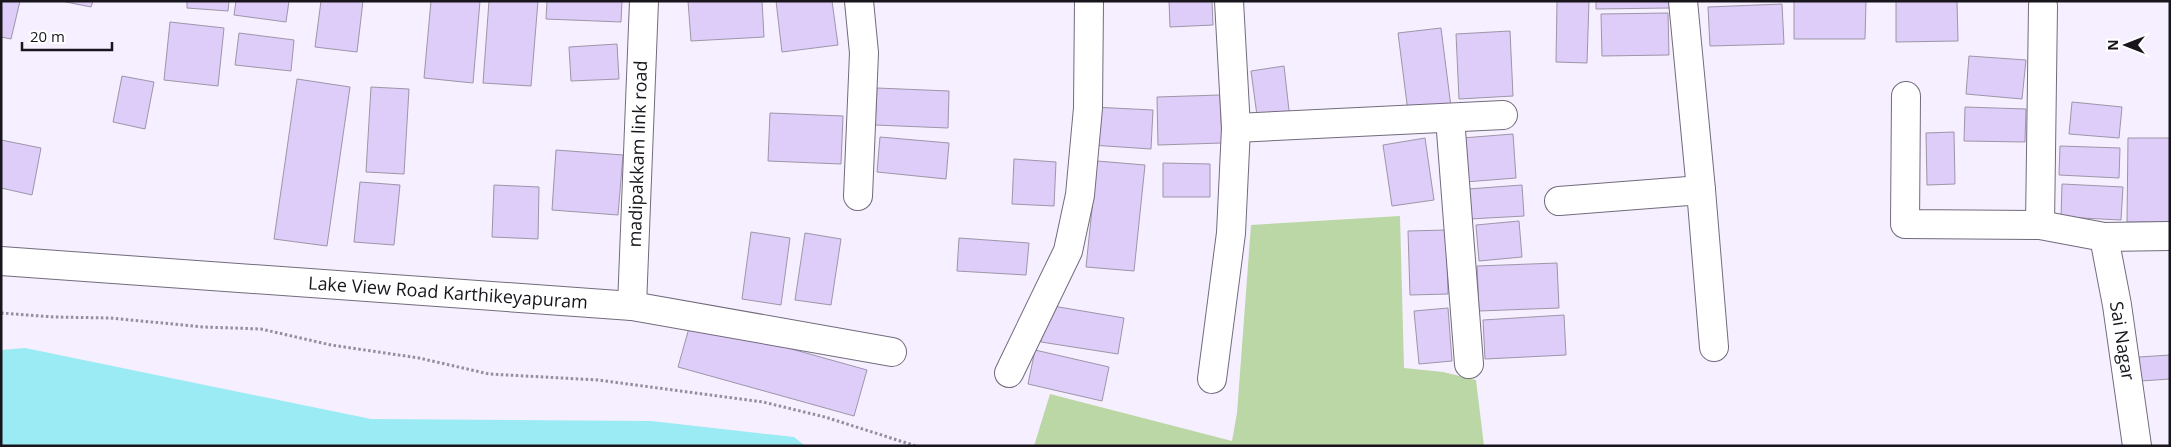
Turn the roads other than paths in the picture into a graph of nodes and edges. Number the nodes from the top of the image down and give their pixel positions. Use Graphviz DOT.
graph roads {
  1 [pos="644,1"];
  2 [pos="859,1"];
  3 [pos="1089,1"];
  4 [pos="1229,1"];
  5 [pos="1683,1"];
  6 [pos="2043,6"];
  7 [pos="1906,96"];
  8 [pos="1503,115"];
  9 [pos="1450,118"];
  10 [pos="1236,128"];
  11 [pos="1701,190"];
  12 [pos="858,196"];
  13 [pos="1559,201"];
  14 [pos="2040,225"];
  15 [pos="2170,236"];
  16 [pos="2104,237"];
  17 [pos="1,261"];
  18 [pos="632,306"];
  19 [pos="1714,347"];
  20 [pos="892,352"];
  21 [pos="1469,364"];
  22 [pos="1009,373"];
  23 [pos="1212,380"];
  24 [pos="2137,446"];
  1 -- 18 [label="street, madipakkam link road"];
  2 -- 12 [label="street"];
  3 -- 22 [label="street"];
  4 -- 10 [label="street"];
  5 -- 11 [label="street"];
  6 -- 14 [label="street"];
  7 -- 14 [label="street"];
  8 -- 9 [label="street"];
  9 -- 10 [label="street"];
  9 -- 21 [label="street"];
  10 -- 23 [label="street"];
  11 -- 13 [label="street"];
  11 -- 19 [label="street"];
  14 -- 16 [label="street"];
  15 -- 16 [label="street"];
  16 -- 24 [label="street, Sai Nagar"];
  17 -- 18 [label="street, Lake View Road Karthikeyapuram"];
  18 -- 20 [label="street, Lake View Road Karthikeyapuram"];
}
